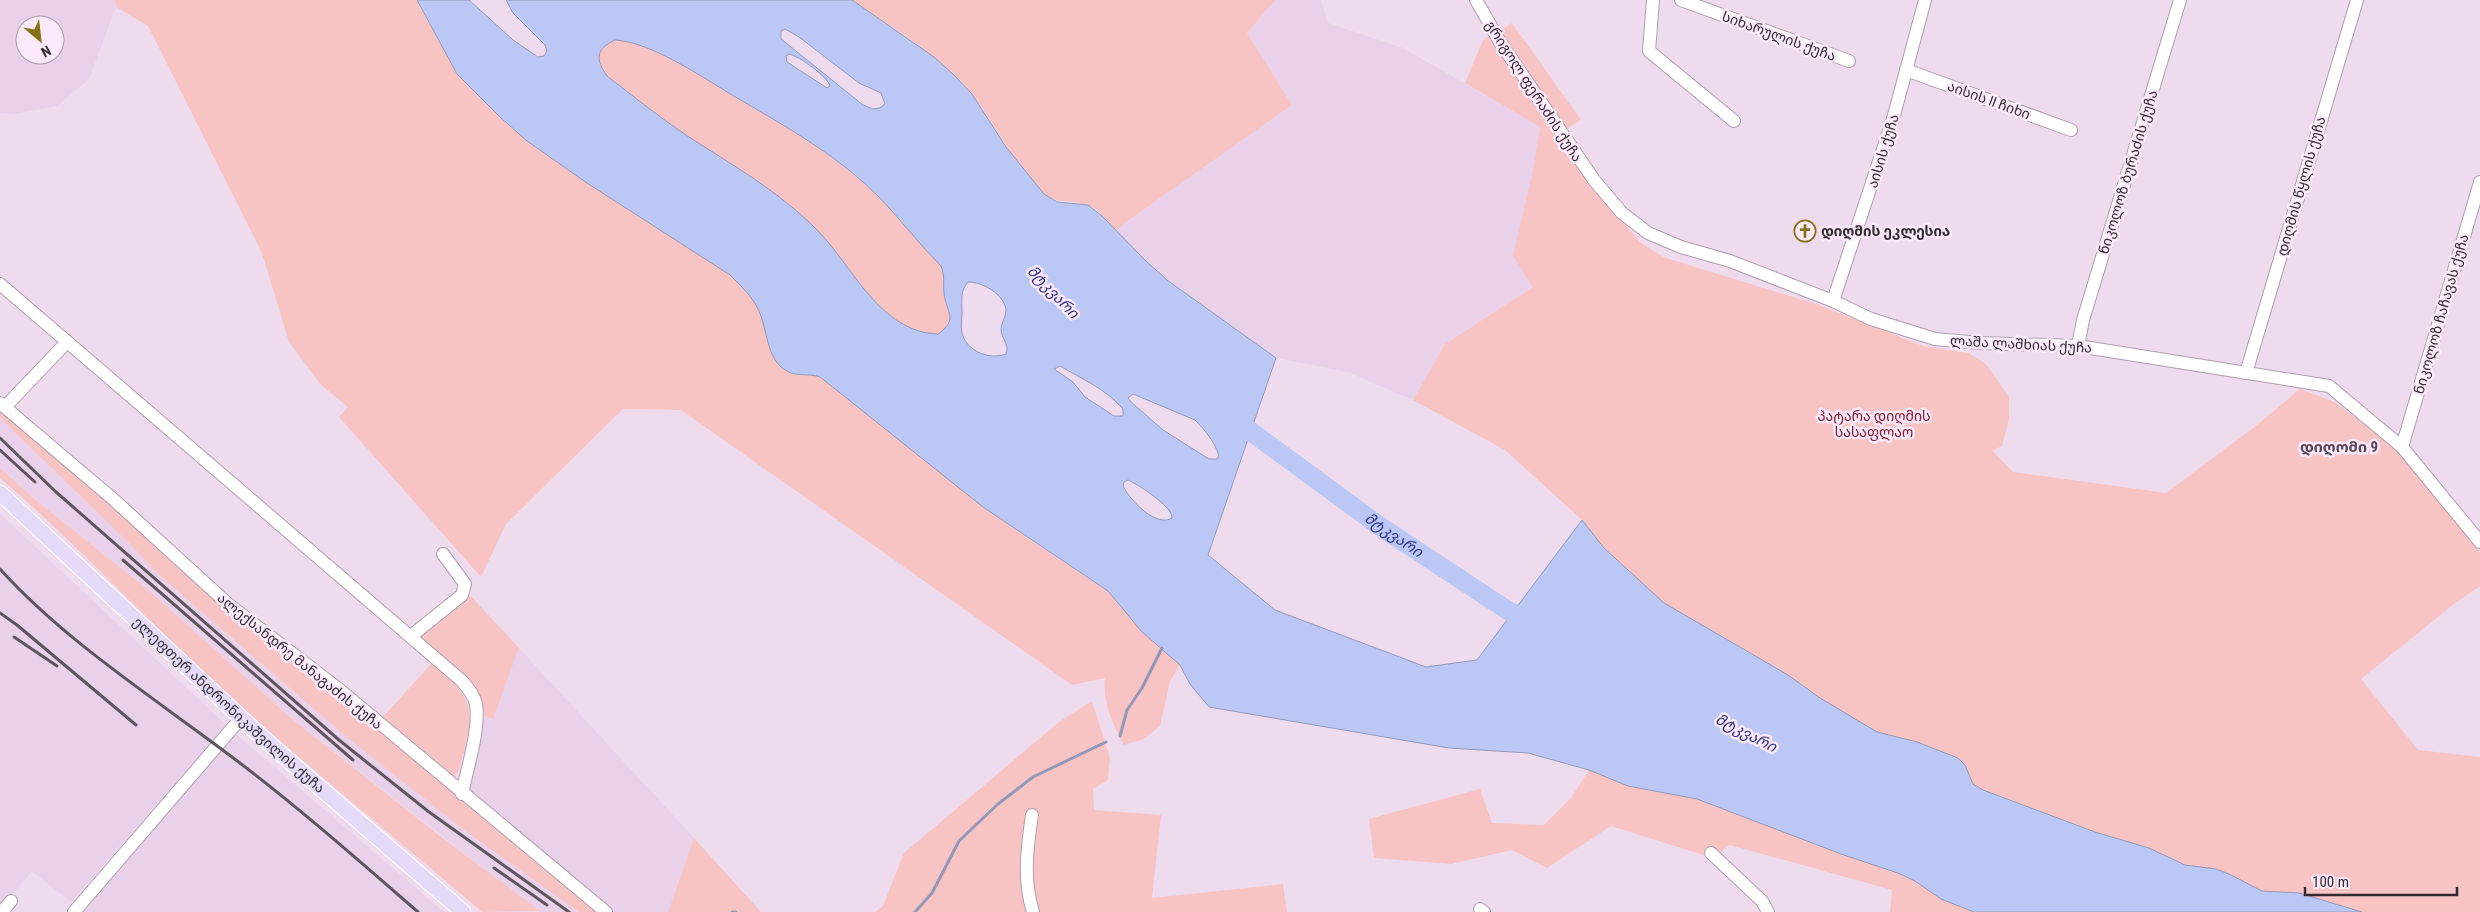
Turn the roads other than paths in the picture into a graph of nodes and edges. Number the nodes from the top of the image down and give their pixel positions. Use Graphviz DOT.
graph roads {
  1 [pos="1476,0"];
  2 [pos="1653,0"];
  3 [pos="1681,0"];
  4 [pos="1925,0"];
  5 [pos="2180,0"];
  6 [pos="2357,0"];
  7 [pos="1849,61"];
  8 [pos="1906,70"];
  9 [pos="1734,121"];
  10 [pos="2072,130"];
  11 [pos="1594,180"];
  12 [pos="2480,182"];
  13 [pos="0,284"];
  14 [pos="1833,301"];
  15 [pos="67,342"];
  16 [pos="2078,346"];
  17 [pos="2246,373"];
  18 [pos="3,405"];
  19 [pos="2402,446"];
  20 [pos="0,493"];
  21 [pos="2480,542"];
  22 [pos="443,554"];
  23 [pos="410,636"];
  24 [pos="241,718"];
  25 [pos="462,794"];
  26 [pos="1032,815"];
  27 [pos="1711,853"];
  28 [pos="12,901"];
  29 [pos="2,912"];
  30 [pos="74,912"];
  31 [pos="463,912"];
  32 [pos="606,912"];
  33 [pos="1033,912"];
  34 [pos="1768,912"];
  1 -- 11 [label="street, გრიგოლ ფერაძის ქუჩა"];
  2 -- 9 [label="street"];
  3 -- 7 [label="street, სიხარულის ქუჩა"];
  4 -- 8 [label="street, აისის ქუჩა"];
  5 -- 16 [label="street, ნიკოლოზ ბურაძის ქუჩა"];
  6 -- 17 [label="street, დიღმის წყლის ქუჩა"];
  8 -- 10 [label="street, აისის II ჩიხი"];
  8 -- 14 [label="street, აისის ქუჩა"];
  11 -- 14 [label="street, ლაშა ლაშხიას ქუჩა"];
  12 -- 19 [label="street, ნიკოლოზ ჩაჩავას ქუჩა"];
  13 -- 15 [label="street"];
  14 -- 16 [label="street, ლაშა ლაშხიას ქუჩა"];
  15 -- 18 [label="street"];
  15 -- 23 [label="street"];
  16 -- 17 [label="street, ლაშა ლაშხიას ქუჩა"];
  17 -- 19 [label="street, ლაშა ლაშხიას ქუჩა"];
  18 -- 25 [label="street, ალექსანდრე მანაგაძის ქუჩა"];
  19 -- 21 [label="street, ლაშა ლაშხიას ქუჩა"];
  20 -- 24 [label="main road, ელეფთერ ანდრონიკაშვილის ქუჩა"];
  22 -- 23 [label="street"];
  23 -- 25 [label="street"];
  24 -- 30 [label="street"];
  24 -- 31 [label="main road, ელეფთერ ანდრონიკაშვილის ქუჩა"];
  25 -- 32 [label="street, ალექსანდრე მანაგაძის ქუჩა"];
  26 -- 33 [label="street"];
  27 -- 34 [label="street"];
  28 -- 29 [label="street"];
}
